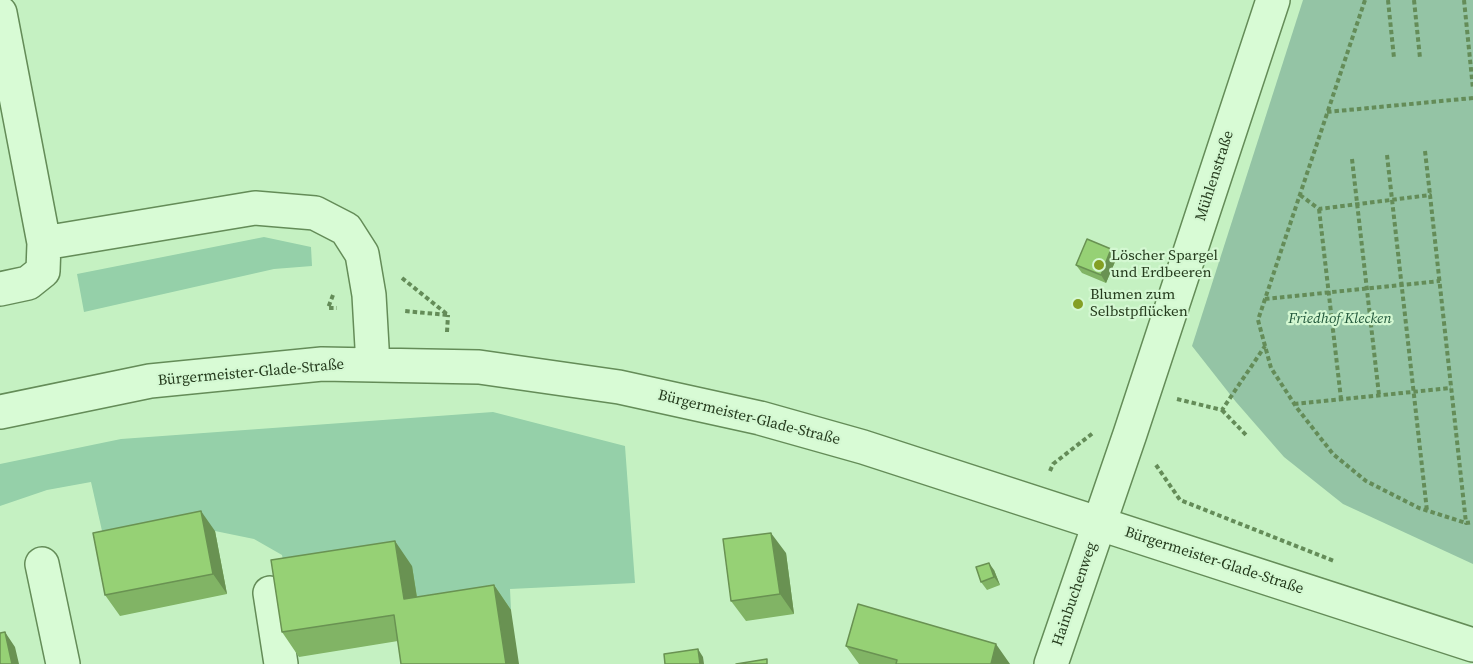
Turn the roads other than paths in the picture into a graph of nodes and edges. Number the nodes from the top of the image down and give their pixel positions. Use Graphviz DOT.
graph roads {
  1 [pos="1273,0"];
  2 [pos="0,13"];
  3 [pos="44,243"];
  4 [pos="0,289"];
  5 [pos="373,364"];
  6 [pos="0,412"];
  7 [pos="1099,523"];
  8 [pos="42,564"];
  9 [pos="270,593"];
  10 [pos="1473,645"];
  11 [pos="63,664"];
  12 [pos="281,664"];
  13 [pos="1051,664"];
  1 -- 7 [label="street, Mühlenstraße"];
  2 -- 3 [label="street"];
  3 -- 4 [label="street"];
  3 -- 5 [label="street"];
  5 -- 6 [label="street, Bürgermeister-Glade-Straße"];
  5 -- 7 [label="street, Bürgermeister-Glade-Straße"];
  7 -- 10 [label="street, Bürgermeister-Glade-Straße"];
  7 -- 13 [label="street, Hainbuchenweg"];
  8 -- 11 [label="street"];
  9 -- 12 [label="street"];
}
